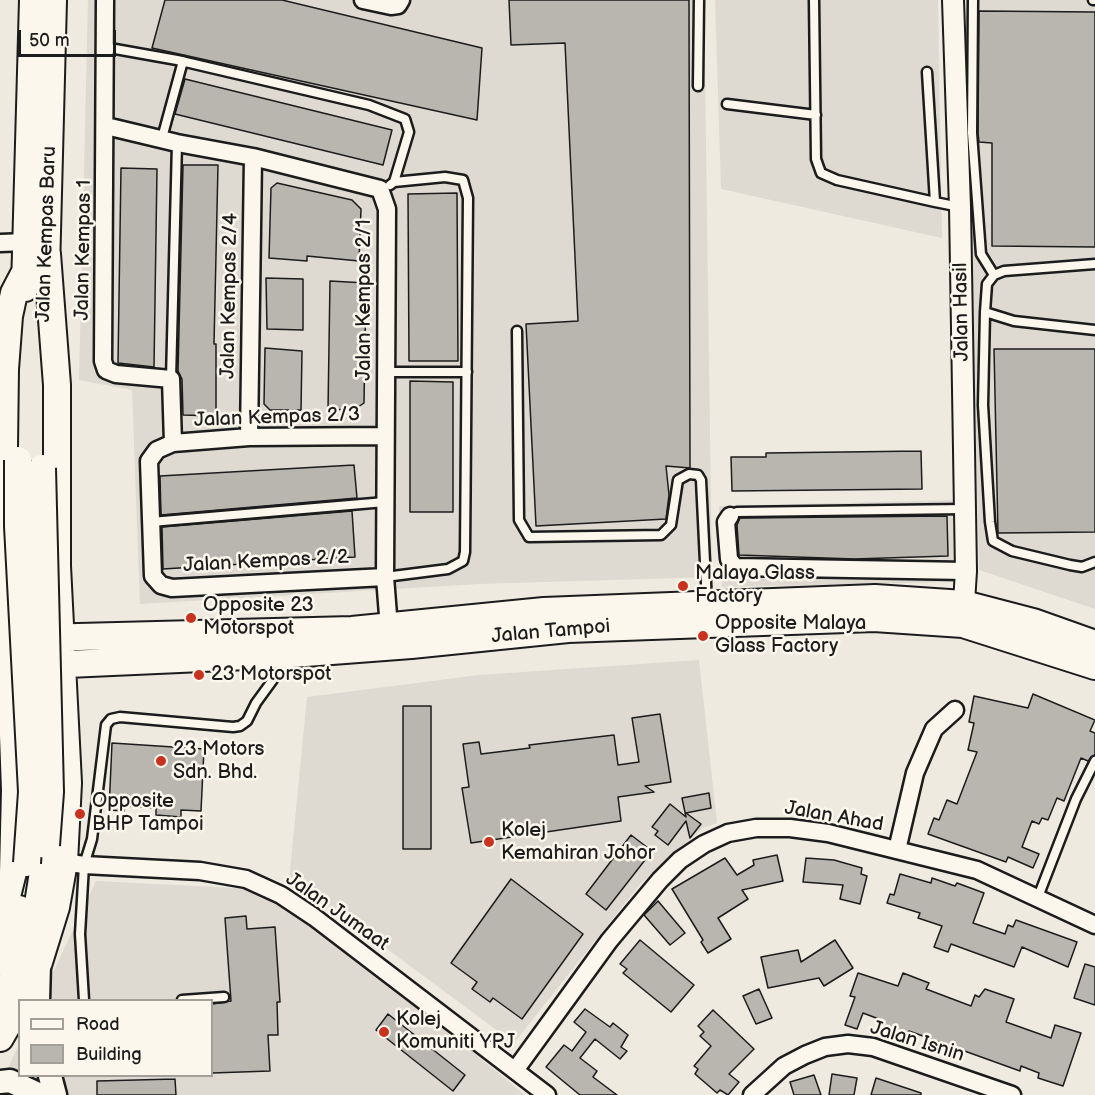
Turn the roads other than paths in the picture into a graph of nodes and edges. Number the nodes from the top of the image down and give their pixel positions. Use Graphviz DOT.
graph roads {
  1 [pos="33,0"];
  2 [pos="53,0"];
  3 [pos="105,0"];
  4 [pos="363,0"];
  5 [pos="401,0"];
  6 [pos="699,0"];
  7 [pos="814,0"];
  8 [pos="953,0"];
  9 [pos="973,0"];
  10 [pos="104,47"];
  11 [pos="183,61"];
  12 [pos="927,72"];
  13 [pos="698,86"];
  14 [pos="727,104"];
  15 [pos="816,115"];
  16 [pos="106,126"];
  17 [pos="170,141"];
  18 [pos="253,157"];
  19 [pos="387,185"];
  20 [pos="934,202"];
  21 [pos="960,207"];
  22 [pos="0,243"];
  23 [pos="36,248"];
  24 [pos="1095,264"];
  25 [pos="25,272"];
  26 [pos="994,275"];
  27 [pos="985,312"];
  28 [pos="1095,330"];
  29 [pos="517,331"];
  30 [pos="386,372"];
  31 [pos="467,372"];
  32 [pos="171,379"];
  33 [pos="385,436"];
  34 [pos="249,437"];
  35 [pos="173,443"];
  36 [pos="30,464"];
  37 [pos="385,502"];
  38 [pos="965,509"];
  39 [pos="730,516"];
  40 [pos="151,522"];
  41 [pos="1095,562"];
  42 [pos="1,566"];
  43 [pos="57,566"];
  44 [pos="966,571"];
  45 [pos="153,576"];
  46 [pos="385,577"];
  47 [pos="2,599"];
  48 [pos="59,603"];
  49 [pos="707,603"];
  50 [pos="963,614"];
  51 [pos="389,628"];
  52 [pos="175,634"];
  53 [pos="62,638"];
  54 [pos="2,639"];
  55 [pos="1095,644"];
  56 [pos="411,645"];
  57 [pos="292,654"];
  58 [pos="230,657"];
  59 [pos="62,663"];
  60 [pos="1095,666"];
  61 [pos="4,667"];
  62 [pos="65,709"];
  63 [pos="955,710"];
  64 [pos="6,713"];
  65 [pos="1095,761"];
  66 [pos="897,850"];
  67 [pos="39,867"];
  68 [pos="1038,897"];
  69 [pos="0,924"];
  70 [pos="1095,925"];
  71 [pos="0,962"];
  72 [pos="39,962"];
  73 [pos="224,998"];
  74 [pos="21,999"];
  75 [pos="38,999"];
  76 [pos="87,999"];
  77 [pos="203,999"];
  78 [pos="0,1005"];
  79 [pos="18,1006"];
  80 [pos="0,1038"];
  81 [pos="516,1069"];
  82 [pos="50,1077"];
  83 [pos="0,1082"];
  84 [pos="40,1095"];
  85 [pos="55,1095"];
  86 [pos="547,1095"];
  87 [pos="752,1095"];
  88 [pos="1012,1095"];
  1 -- 23 [label="main road, Jalan Kempas Baru"];
  2 -- 23 [label="main road, Jalan Kempas Baru"];
  3 -- 10 [label="street, Jalan Kempas 1"];
  4 -- 5 [label="street"];
  6 -- 13 [label="lane"];
  7 -- 15 [label="lane"];
  8 -- 21 [label="street, Jalan Hasil"];
  9 -- 26 [label="lane"];
  10 -- 11 [label="lane"];
  10 -- 16 [label="street, Jalan Kempas 1"];
  11 -- 17 [label="lane"];
  11 -- 19 [label="lane"];
  12 -- 20 [label="lane"];
  14 -- 15 [label="lane"];
  15 -- 20 [label="lane"];
  16 -- 17 [label="street"];
  16 -- 32 [label="street, Jalan Kempas 1"];
  17 -- 18 [label="street"];
  17 -- 32 [label="lane"];
  18 -- 19 [label="street"];
  18 -- 34 [label="street, Jalan Kempas 2/4"];
  19 -- 30 [label="street, Jalan Kempas 2/1"];
  19 -- 31 [label="lane"];
  20 -- 21 [label="lane"];
  21 -- 38 [label="street, Jalan Hasil"];
  22 -- 23 [label="street"];
  23 -- 25 [label="main road, Jalan Kempas Baru"];
  23 -- 36 [label="main road, Jalan Kempas Baru"];
  23 -- 43 [label="main road"];
  24 -- 26 [label="lane"];
  25 -- 36 [label="main road, Jalan Kempas Baru"];
  25 -- 42 [label="main road"];
  26 -- 27 [label="lane"];
  27 -- 28 [label="lane"];
  27 -- 41 [label="lane"];
  29 -- 49 [label="lane"];
  30 -- 31 [label="lane"];
  30 -- 33 [label="street, Jalan Kempas 2/1"];
  31 -- 46 [label="lane"];
  32 -- 35 [label="street"];
  33 -- 34 [label="street, Jalan Kempas 2/3"];
  33 -- 37 [label="street, Jalan Kempas 2/1"];
  34 -- 35 [label="street, Jalan Kempas 2/3"];
  35 -- 40 [label="street, Jalan Kempas 2/3"];
  36 -- 67 [label="main road, bridge"];
  37 -- 40 [label="lane"];
  37 -- 46 [label="street, Jalan Kempas 2/1"];
  38 -- 39 [label="lane"];
  38 -- 44 [label="street, Jalan Hasil"];
  39 -- 44 [label="street"];
  40 -- 45 [label="street, Jalan Kempas 2/3"];
  42 -- 47 [label="main road"];
  43 -- 48 [label="main road"];
  43 -- 52 [label="main road"];
  44 -- 50 [label="street, Jalan Hasil"];
  45 -- 46 [label="street, Jalan Kempas 2/2"];
  46 -- 51 [label="street, Jalan Kempas 2/1"];
  47 -- 48 [label="main road"];
  47 -- 54 [label="main road"];
  48 -- 53 [label="main road"];
  49 -- 50 [label="main road, Jalan Tampoi"];
  49 -- 51 [label="main road, Jalan Tampoi"];
  50 -- 55 [label="main road, Jalan Tampoi"];
  50 -- 56 [label="main road, Jalan Tampoi"];
  50 -- 60 [label="main road, Jalan Tampoi"];
  51 -- 52 [label="main road, Jalan Tampoi"];
  51 -- 56 [label="street"];
  52 -- 53 [label="main road, Jalan Tampoi"];
  53 -- 54 [label="main road, Jalan Tampoi"];
  53 -- 59 [label="main road"];
  54 -- 61 [label="main road"];
  56 -- 57 [label="main road, Jalan Tampoi"];
  57 -- 58 [label="main road, Jalan Tampoi"];
  57 -- 67 [label="lane"];
  58 -- 59 [label="main road, Jalan Tampoi"];
  58 -- 62 [label="main road"];
  59 -- 61 [label="main road, Jalan Tampoi"];
  59 -- 62 [label="main road"];
  61 -- 64 [label="main road"];
  62 -- 64 [label="main road"];
  62 -- 67 [label="main road"];
  63 -- 66 [label="street"];
  64 -- 67 [label="main road"];
  65 -- 68 [label="lane"];
  66 -- 68 [label="street, Jalan Ahad"];
  66 -- 81 [label="street, Jalan Ahad"];
  67 -- 69 [label="main road"];
  67 -- 71 [label="main road"];
  67 -- 72 [label="main road"];
  67 -- 76 [label="lane"];
  67 -- 78 [label="main road"];
  67 -- 81 [label="street, Jalan Jumaat"];
  68 -- 70 [label="street, Jalan Ahad"];
  72 -- 74 [label="main road"];
  72 -- 75 [label="main road"];
  73 -- 77 [label="lane"];
  79 -- 80 [label="main road"];
  81 -- 86 [label="street, Jalan Jumaat"];
  82 -- 85 [label="main road"];
  83 -- 84 [label="main road"];
  87 -- 88 [label="street, Jalan Isnin"];
}
